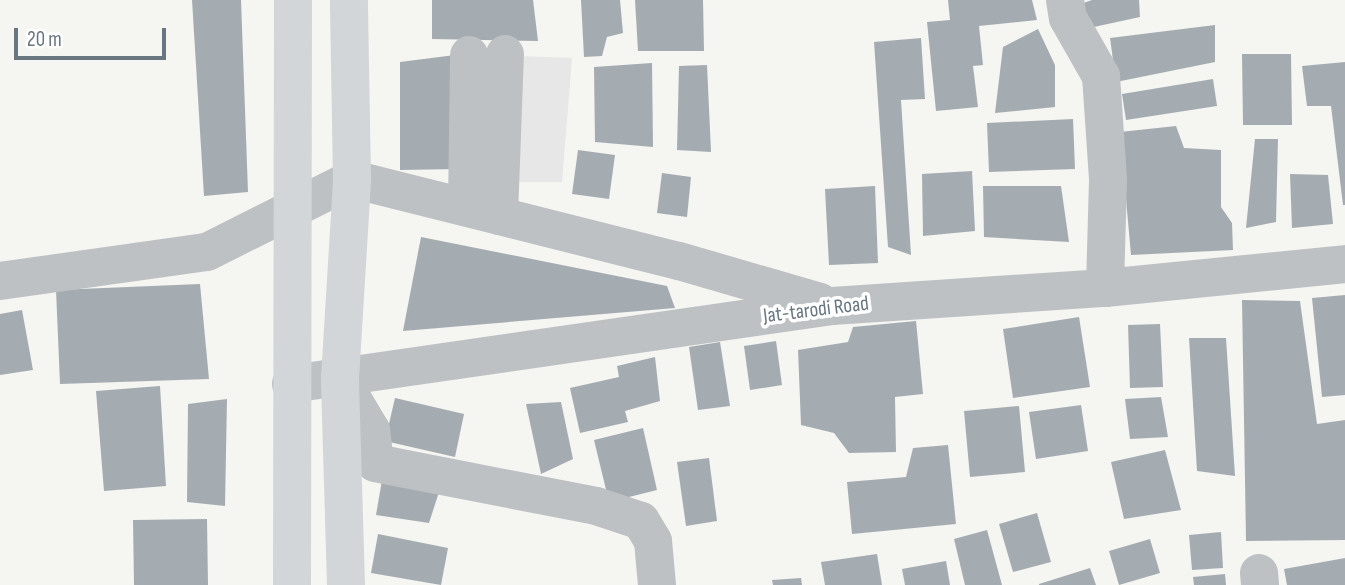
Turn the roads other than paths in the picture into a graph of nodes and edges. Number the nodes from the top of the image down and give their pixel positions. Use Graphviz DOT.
graph roads {
  1 [pos="293,0"];
  2 [pos="349,0"];
  3 [pos="1065,0"];
  4 [pos="487,55"];
  5 [pos="352,180"];
  6 [pos="293,208"];
  7 [pos="483,211"];
  8 [pos="1345,264"];
  9 [pos="0,281"];
  10 [pos="1105,288"];
  11 [pos="832,306"];
  12 [pos="340,378"];
  13 [pos="291,384"];
  14 [pos="292,585"];
  15 [pos="346,585"];
  16 [pos="657,585"];
  1 -- 6 [label="main road"];
  2 -- 5 [label="main road"];
  3 -- 10 [label="street"];
  4 -- 7 [label="street"];
  5 -- 6 [label="street"];
  5 -- 7 [label="street"];
  5 -- 12 [label="main road"];
  6 -- 9 [label="street"];
  6 -- 13 [label="main road"];
  7 -- 11 [label="street"];
  8 -- 10 [label="street, Jat-tarodi Road"];
  10 -- 11 [label="street, Jat-tarodi Road"];
  11 -- 12 [label="street, Jat-tarodi Road"];
  12 -- 13 [label="street, Jat-tarodi Road"];
  12 -- 15 [label="main road"];
  12 -- 16 [label="street"];
  13 -- 14 [label="main road"];
}
